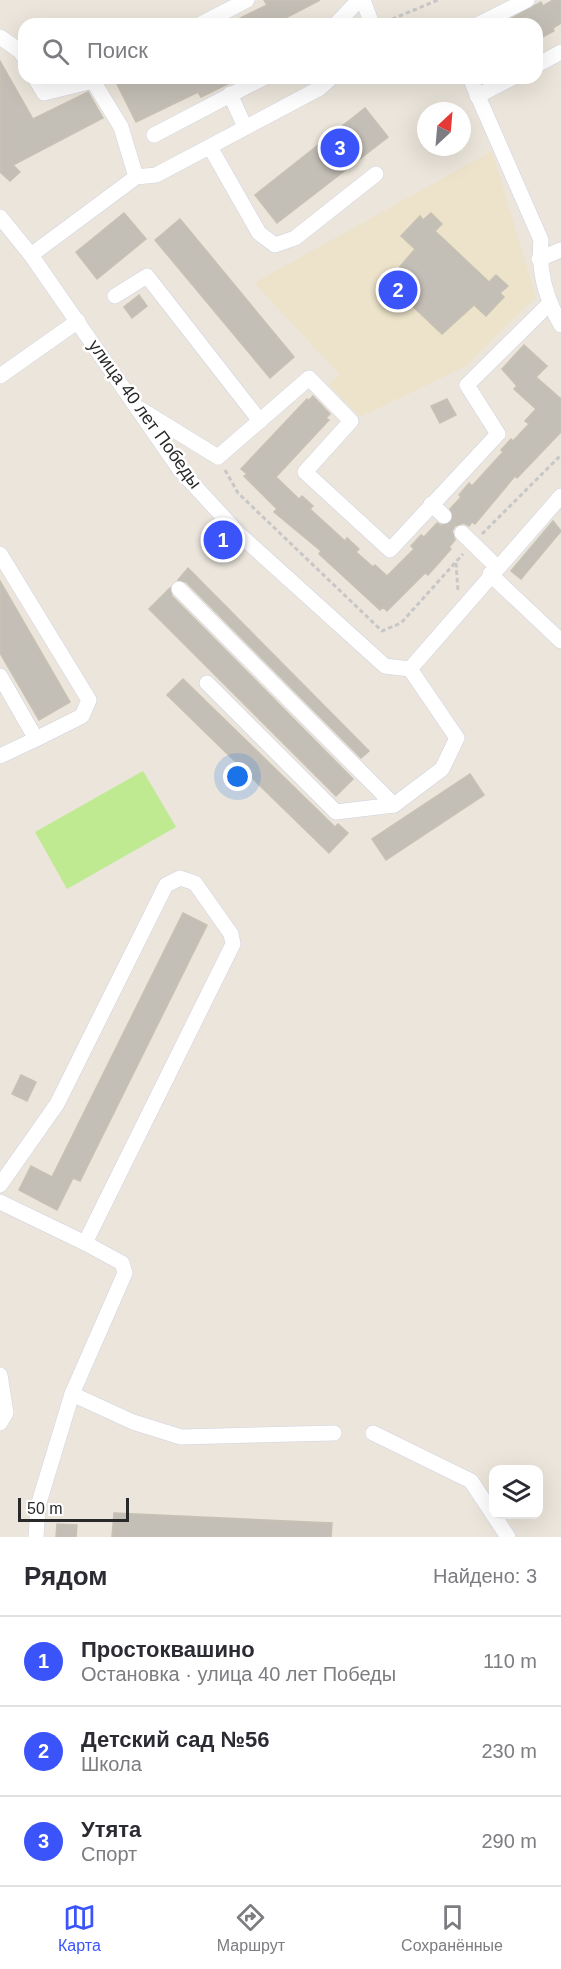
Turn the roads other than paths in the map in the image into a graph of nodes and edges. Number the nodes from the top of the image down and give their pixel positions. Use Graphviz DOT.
graph roads {
  1 [pos="247,0"];
  2 [pos="359,0"];
  3 [pos="363,0"];
  4 [pos="527,0"];
  5 [pos="212,18"];
  6 [pos="342,18"];
  7 [pos="370,18"];
  8 [pos="491,18"];
  9 [pos="0,37"];
  10 [pos="18,49"];
  11 [pos="561,52"];
  12 [pos="543,62"];
  13 [pos="39,84"];
  14 [pos="81,84"];
  15 [pos="95,84"];
  16 [pos="251,84"];
  17 [pos="324,84"];
  18 [pos="472,84"];
  19 [pos="500,84"];
  20 [pos="231,94"];
  21 [pos="477,96"];
  22 [pos="245,127"];
  23 [pos="154,135"];
  24 [pos="210,147"];
  25 [pos="375,174"];
  26 [pos="136,177"];
  27 [pos="0,218"];
  28 [pos="561,250"];
  29 [pos="31,255"];
  30 [pos="539,259"];
  31 [pos="115,296"];
  32 [pos="549,304"];
  33 [pos="78,321"];
  34 [pos="561,325"];
  35 [pos="0,376"];
  36 [pos="135,406"];
  37 [pos="260,422"];
  38 [pos="561,496"];
  39 [pos="431,504"];
  40 [pos="444,516"];
  41 [pos="462,533"];
  42 [pos="0,554"];
  43 [pos="494,571"];
  44 [pos="179,590"];
  45 [pos="561,641"];
  46 [pos="410,669"];
  47 [pos="0,676"];
  48 [pos="207,683"];
  49 [pos="36,740"];
  50 [pos="0,756"];
  51 [pos="394,805"];
  52 [pos="0,1185"];
  53 [pos="0,1202"];
  54 [pos="85,1244"];
  55 [pos="0,1375"];
  56 [pos="72,1394"];
  57 [pos="0,1423"];
  58 [pos="334,1433"];
  59 [pos="373,1433"];
  60 [pos="36,1537"];
  61 [pos="508,1537"];
  1 -- 5 [label="street"];
  2 -- 6 [label="street"];
  3 -- 7 [label="street"];
  4 -- 8 [label="street"];
  9 -- 10 [label="street"];
  11 -- 12 [label="street"];
  13 -- 14 [label="street"];
  15 -- 26 [label="street"];
  16 -- 20 [label="street"];
  17 -- 22 [label="street"];
  18 -- 21 [label="street"];
  19 -- 21 [label="street"];
  20 -- 22 [label="street"];
  20 -- 23 [label="street"];
  21 -- 30 [label="street"];
  22 -- 24 [label="street"];
  24 -- 25 [label="street"];
  24 -- 26 [label="street"];
  26 -- 29 [label="street"];
  27 -- 29 [label="street, улица 40 лет Победы"];
  28 -- 30 [label="street"];
  29 -- 33 [label="street, улица 40 лет Победы"];
  30 -- 32 [label="street"];
  31 -- 37 [label="street"];
  32 -- 34 [label="street"];
  32 -- 39 [label="street"];
  33 -- 35 [label="street"];
  33 -- 36 [label="street, улица 40 лет Победы"];
  36 -- 37 [label="street"];
  36 -- 46 [label="street, улица 40 лет Победы"];
  37 -- 39 [label="street"];
  38 -- 43 [label="street"];
  39 -- 40 [label="street"];
  41 -- 43 [label="street"];
  42 -- 49 [label="street"];
  43 -- 45 [label="street"];
  43 -- 46 [label="street"];
  44 -- 51 [label="street"];
  46 -- 51 [label="street"];
  47 -- 49 [label="street"];
  48 -- 51 [label="street"];
  49 -- 50 [label="street"];
  52 -- 54 [label="street"];
  53 -- 54 [label="street"];
  54 -- 56 [label="street"];
  55 -- 57 [label="street"];
  56 -- 58 [label="street"];
  56 -- 60 [label="street"];
  59 -- 61 [label="street"];
}
